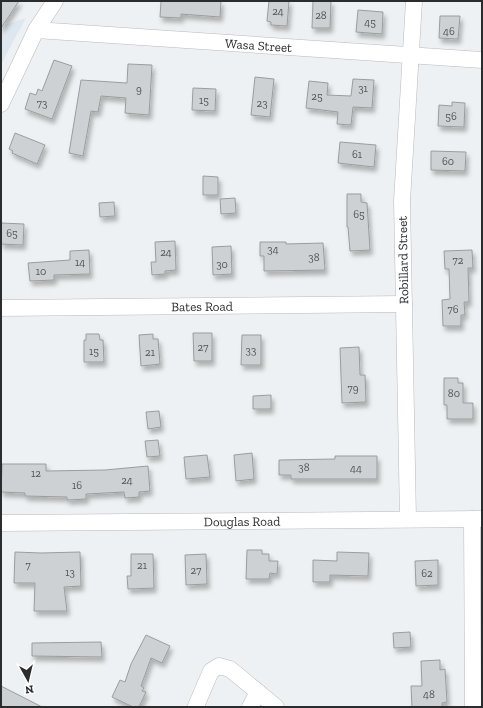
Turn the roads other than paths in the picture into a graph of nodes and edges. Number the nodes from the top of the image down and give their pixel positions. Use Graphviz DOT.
graph roads {
  1 [pos="55,1"];
  2 [pos="414,1"];
  3 [pos="36,30"];
  4 [pos="410,54"];
  5 [pos="482,60"];
  6 [pos="5,85"];
  7 [pos="1,104"];
  8 [pos="404,304"];
  9 [pos="1,308"];
  10 [pos="408,519"];
  11 [pos="477,519"];
  12 [pos="1,523"];
  13 [pos="258,692"];
  14 [pos="196,706"];
  15 [pos="250,707"];
  16 [pos="276,707"];
  17 [pos="473,707"];
  1 -- 3 [label="street"];
  2 -- 4 [label="street, Robillard Street"];
  3 -- 4 [label="street, Wasa Street"];
  3 -- 6 [label="street"];
  4 -- 5 [label="street, Wasa Street"];
  4 -- 8 [label="street, Robillard Street"];
  6 -- 7 [label="street"];
  8 -- 9 [label="street, Bates Road"];
  8 -- 10 [label="street, Robillard Street"];
  10 -- 11 [label="street, Douglas Road"];
  10 -- 12 [label="street, Douglas Road"];
  11 -- 17 [label="street"];
  13 -- 14 [label="street"];
  13 -- 15 [label="street"];
  13 -- 16 [label="street"];
}
